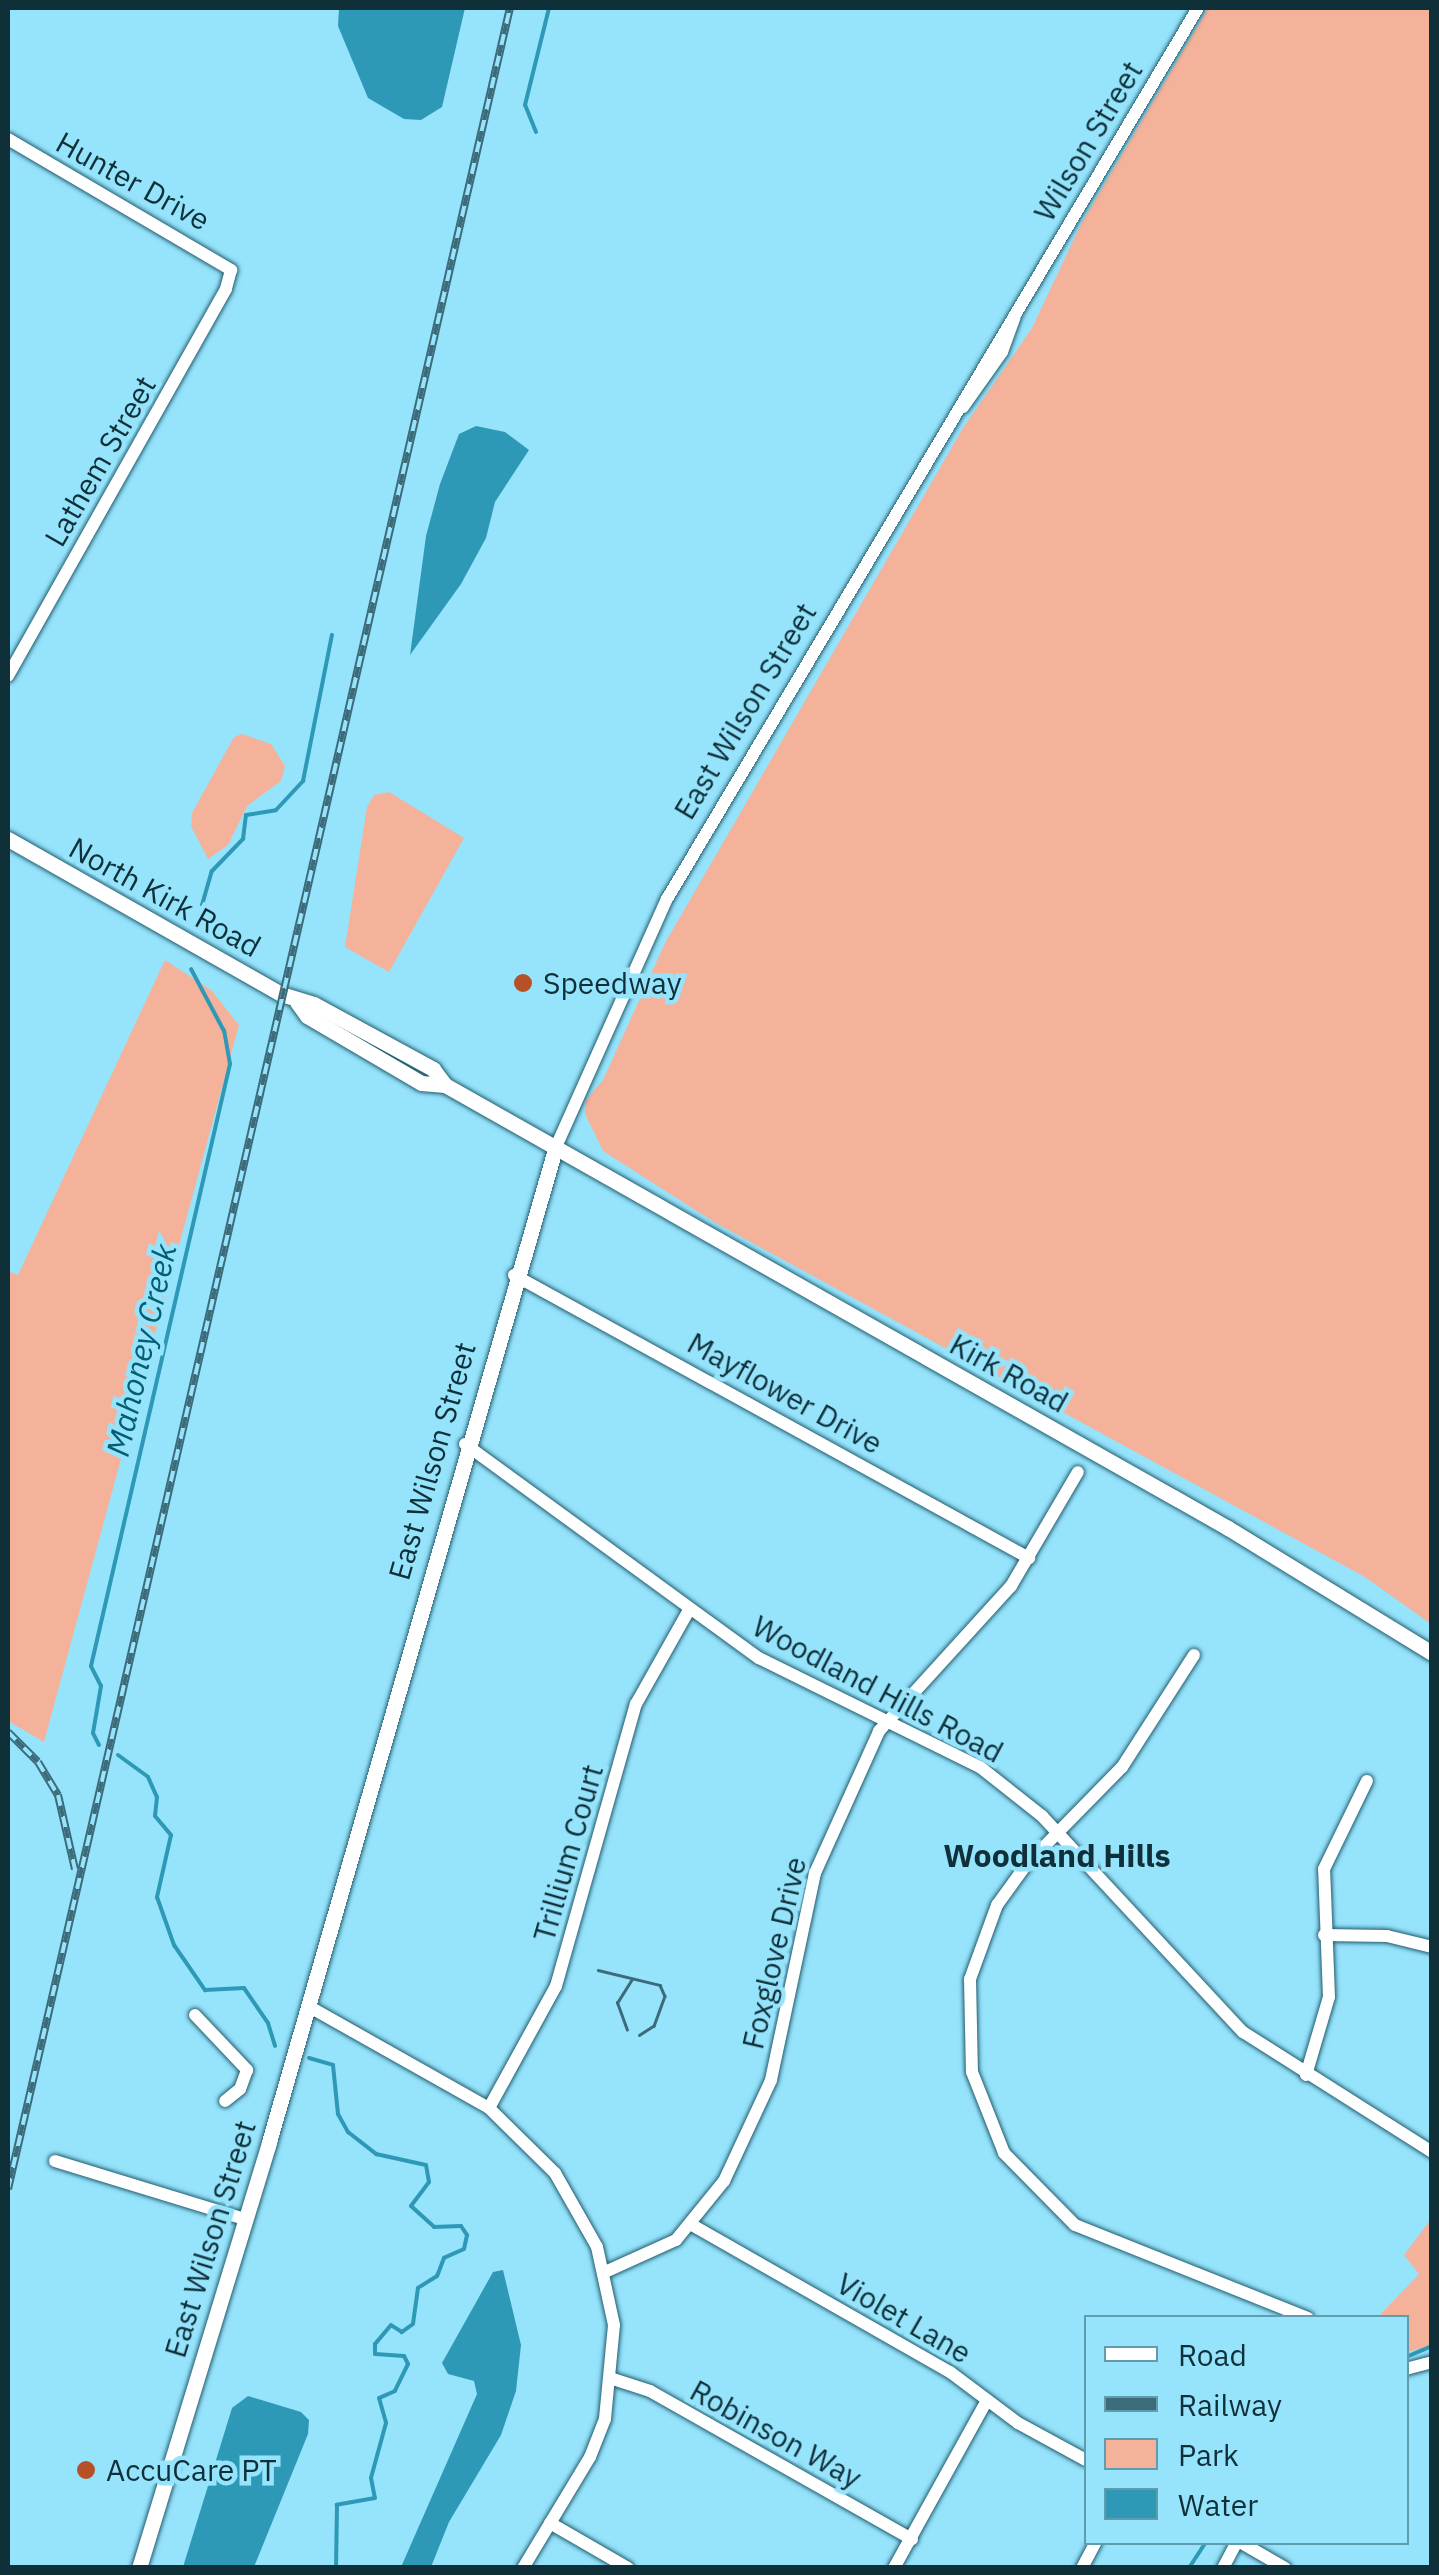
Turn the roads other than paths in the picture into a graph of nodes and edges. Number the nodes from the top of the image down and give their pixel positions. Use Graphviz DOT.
graph roads {
  1 [pos="1198,8"];
  2 [pos="8,139"];
  3 [pos="231,270"];
  4 [pos="940,437"];
  5 [pos="8,676"];
  6 [pos="8,839"];
  7 [pos="554,1149"];
  8 [pos="514,1275"];
  9 [pos="465,1444"];
  10 [pos="1078,1472"];
  11 [pos="1029,1558"];
  12 [pos="689,1610"];
  13 [pos="1432,1653"];
  14 [pos="1194,1655"];
  15 [pos="885,1720"];
  16 [pos="1367,1781"];
  17 [pos="1059,1834"];
  18 [pos="1324,1935"];
  19 [pos="1432,1947"];
  20 [pos="308,2006"];
  21 [pos="195,2015"];
  22 [pos="1306,2075"];
  23 [pos="225,2102"];
  24 [pos="489,2108"];
  25 [pos="1432,2152"];
  26 [pos="55,2160"];
  27 [pos="246,2219"];
  28 [pos="692,2226"];
  29 [pos="605,2272"];
  30 [pos="1300,2315"];
  31 [pos="612,2379"];
  32 [pos="987,2400"];
  33 [pos="1084,2459"];
  34 [pos="550,2523"];
  35 [pos="912,2540"];
  36 [pos="1094,2545"];
  37 [pos="1237,2545"];
  38 [pos="1244,2545"];
  39 [pos="139,2568"];
  40 [pos="523,2568"];
  41 [pos="628,2568"];
  42 [pos="894,2568"];
  43 [pos="1082,2568"];
  44 [pos="1223,2568"];
  45 [pos="1285,2568"];
  1 -- 4 [label="street, Wilson Street"];
  2 -- 3 [label="street, Hunter Drive"];
  3 -- 5 [label="street, Lathem Street"];
  4 -- 7 [label="street, East Wilson Street"];
  6 -- 7 [label="street, North Kirk Road"];
  7 -- 8 [label="street, East Wilson Street"];
  7 -- 13 [label="street, Kirk Road"];
  8 -- 9 [label="street, East Wilson Street"];
  8 -- 11 [label="street, Mayflower Drive"];
  9 -- 12 [label="street, Woodland Hills Road"];
  9 -- 20 [label="street, East Wilson Street"];
  10 -- 11 [label="street, Foxglove Drive"];
  11 -- 15 [label="street, Foxglove Drive"];
  12 -- 15 [label="street, Woodland Hills Road"];
  12 -- 24 [label="street, Trillium Court"];
  14 -- 17 [label="street"];
  15 -- 17 [label="street, Woodland Hills Road"];
  15 -- 28 [label="street, Foxglove Drive"];
  16 -- 18 [label="street"];
  17 -- 22 [label="street, Woodland Hills Road"];
  17 -- 30 [label="street"];
  18 -- 19 [label="street"];
  18 -- 22 [label="street"];
  20 -- 24 [label="street"];
  20 -- 27 [label="street, East Wilson Street"];
  21 -- 23 [label="street"];
  22 -- 25 [label="street, Woodland Hills Road"];
  24 -- 29 [label="street"];
  26 -- 27 [label="street"];
  27 -- 39 [label="street, East Wilson Street"];
  28 -- 29 [label="street, Foxglove Drive"];
  28 -- 32 [label="street, Violet Lane"];
  29 -- 31 [label="street"];
  31 -- 34 [label="street"];
  31 -- 35 [label="street, Robinson Way"];
  32 -- 33 [label="street, Violet Lane"];
  32 -- 35 [label="street"];
  34 -- 40 [label="street"];
  34 -- 41 [label="street"];
  35 -- 42 [label="street"];
  36 -- 43 [label="street"];
  37 -- 44 [label="street"];
  38 -- 45 [label="street"];
}
